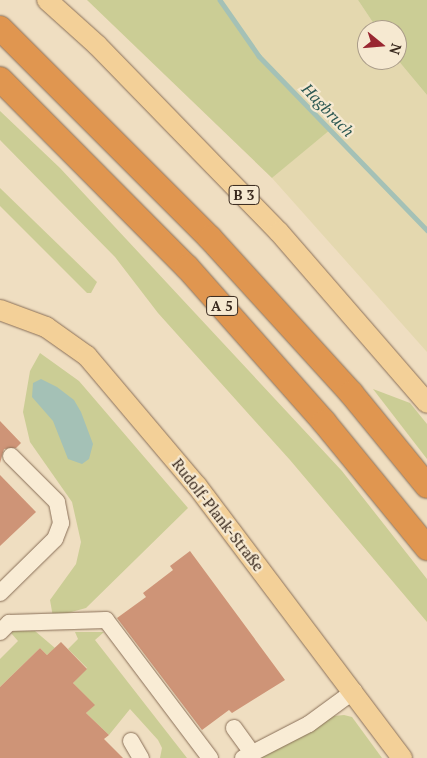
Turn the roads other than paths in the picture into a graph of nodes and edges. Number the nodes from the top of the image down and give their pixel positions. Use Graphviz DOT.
graph roads {
  1 [pos="47,0"];
  2 [pos="0,28"];
  3 [pos="0,80"];
  4 [pos="0,310"];
  5 [pos="427,403"];
  6 [pos="11,456"];
  7 [pos="427,486"];
  8 [pos="427,548"];
  9 [pos="0,593"];
  10 [pos="0,632"];
  11 [pos="354,690"];
  12 [pos="234,728"];
  13 [pos="131,741"];
  14 [pos="248,756"];
  15 [pos="141,758"];
  16 [pos="210,758"];
  17 [pos="402,758"];
  1 -- 5 [label="main road, B 3"];
  2 -- 7 [label="highway, A 5"];
  3 -- 8 [label="highway, A 5"];
  4 -- 11 [label="main road, Rudolf-Plank-Straße"];
  6 -- 9 [label="lane"];
  10 -- 16 [label="lane"];
  11 -- 14 [label="lane"];
  11 -- 17 [label="main road, Rudolf-Plank-Straße"];
  12 -- 14 [label="lane"];
  13 -- 15 [label="lane"];
}
